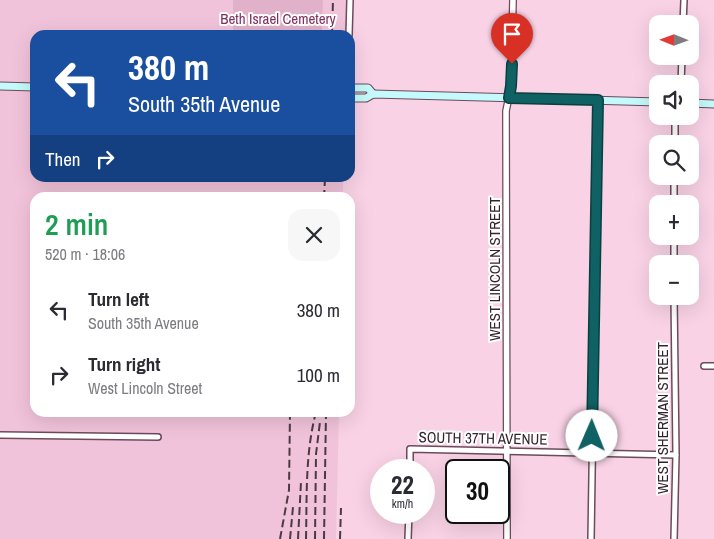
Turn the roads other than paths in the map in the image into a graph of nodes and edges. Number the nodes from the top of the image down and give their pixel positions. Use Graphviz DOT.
graph roads {
  1 [pos="350,0"];
  2 [pos="513,0"];
  3 [pos="684,0"];
  4 [pos="683,15"];
  5 [pos="349,30"];
  6 [pos="0,86"];
  7 [pos="30,87"];
  8 [pos="355,88"];
  9 [pos="373,94"];
  10 [pos="355,98"];
  11 [pos="509,98"];
  12 [pos="598,100"];
  13 [pos="649,102"];
  14 [pos="699,103"];
  15 [pos="714,104"];
  16 [pos="674,305"];
  17 [pos="704,366"];
  18 [pos="714,366"];
  19 [pos="0,435"];
  20 [pos="158,437"];
  21 [pos="508,450"];
  22 [pos="592,452"];
  23 [pos="676,455"];
  24 [pos="410,459"];
  25 [pos="409,524"];
  26 [pos="408,539"];
  27 [pos="507,539"];
  28 [pos="591,539"];
  29 [pos="674,539"];
  1 -- 5 [label="street"];
  2 -- 11 [label="street, WEST LINCOLN STREET"];
  3 -- 4 [label="street"];
  6 -- 7 [label="main road"];
  8 -- 9 [label="main road"];
  9 -- 10 [label="main road"];
  9 -- 11 [label="main road"];
  11 -- 12 [label="main road"];
  11 -- 21 [label="street, WEST LINCOLN STREET"];
  12 -- 13 [label="main road"];
  12 -- 22 [label="street"];
  14 -- 15 [label="main road"];
  16 -- 23 [label="street, WEST SHERMAN STREET"];
  17 -- 18 [label="street"];
  19 -- 20 [label="street"];
  21 -- 22 [label="street, SOUTH 37TH AVENUE"];
  21 -- 24 [label="street, SOUTH 37TH AVENUE"];
  21 -- 27 [label="street, WEST LINCOLN STREET"];
  22 -- 23 [label="street, SOUTH 37TH AVENUE"];
  22 -- 28 [label="street"];
  23 -- 29 [label="street, WEST SHERMAN STREET"];
  25 -- 26 [label="street"];
}
